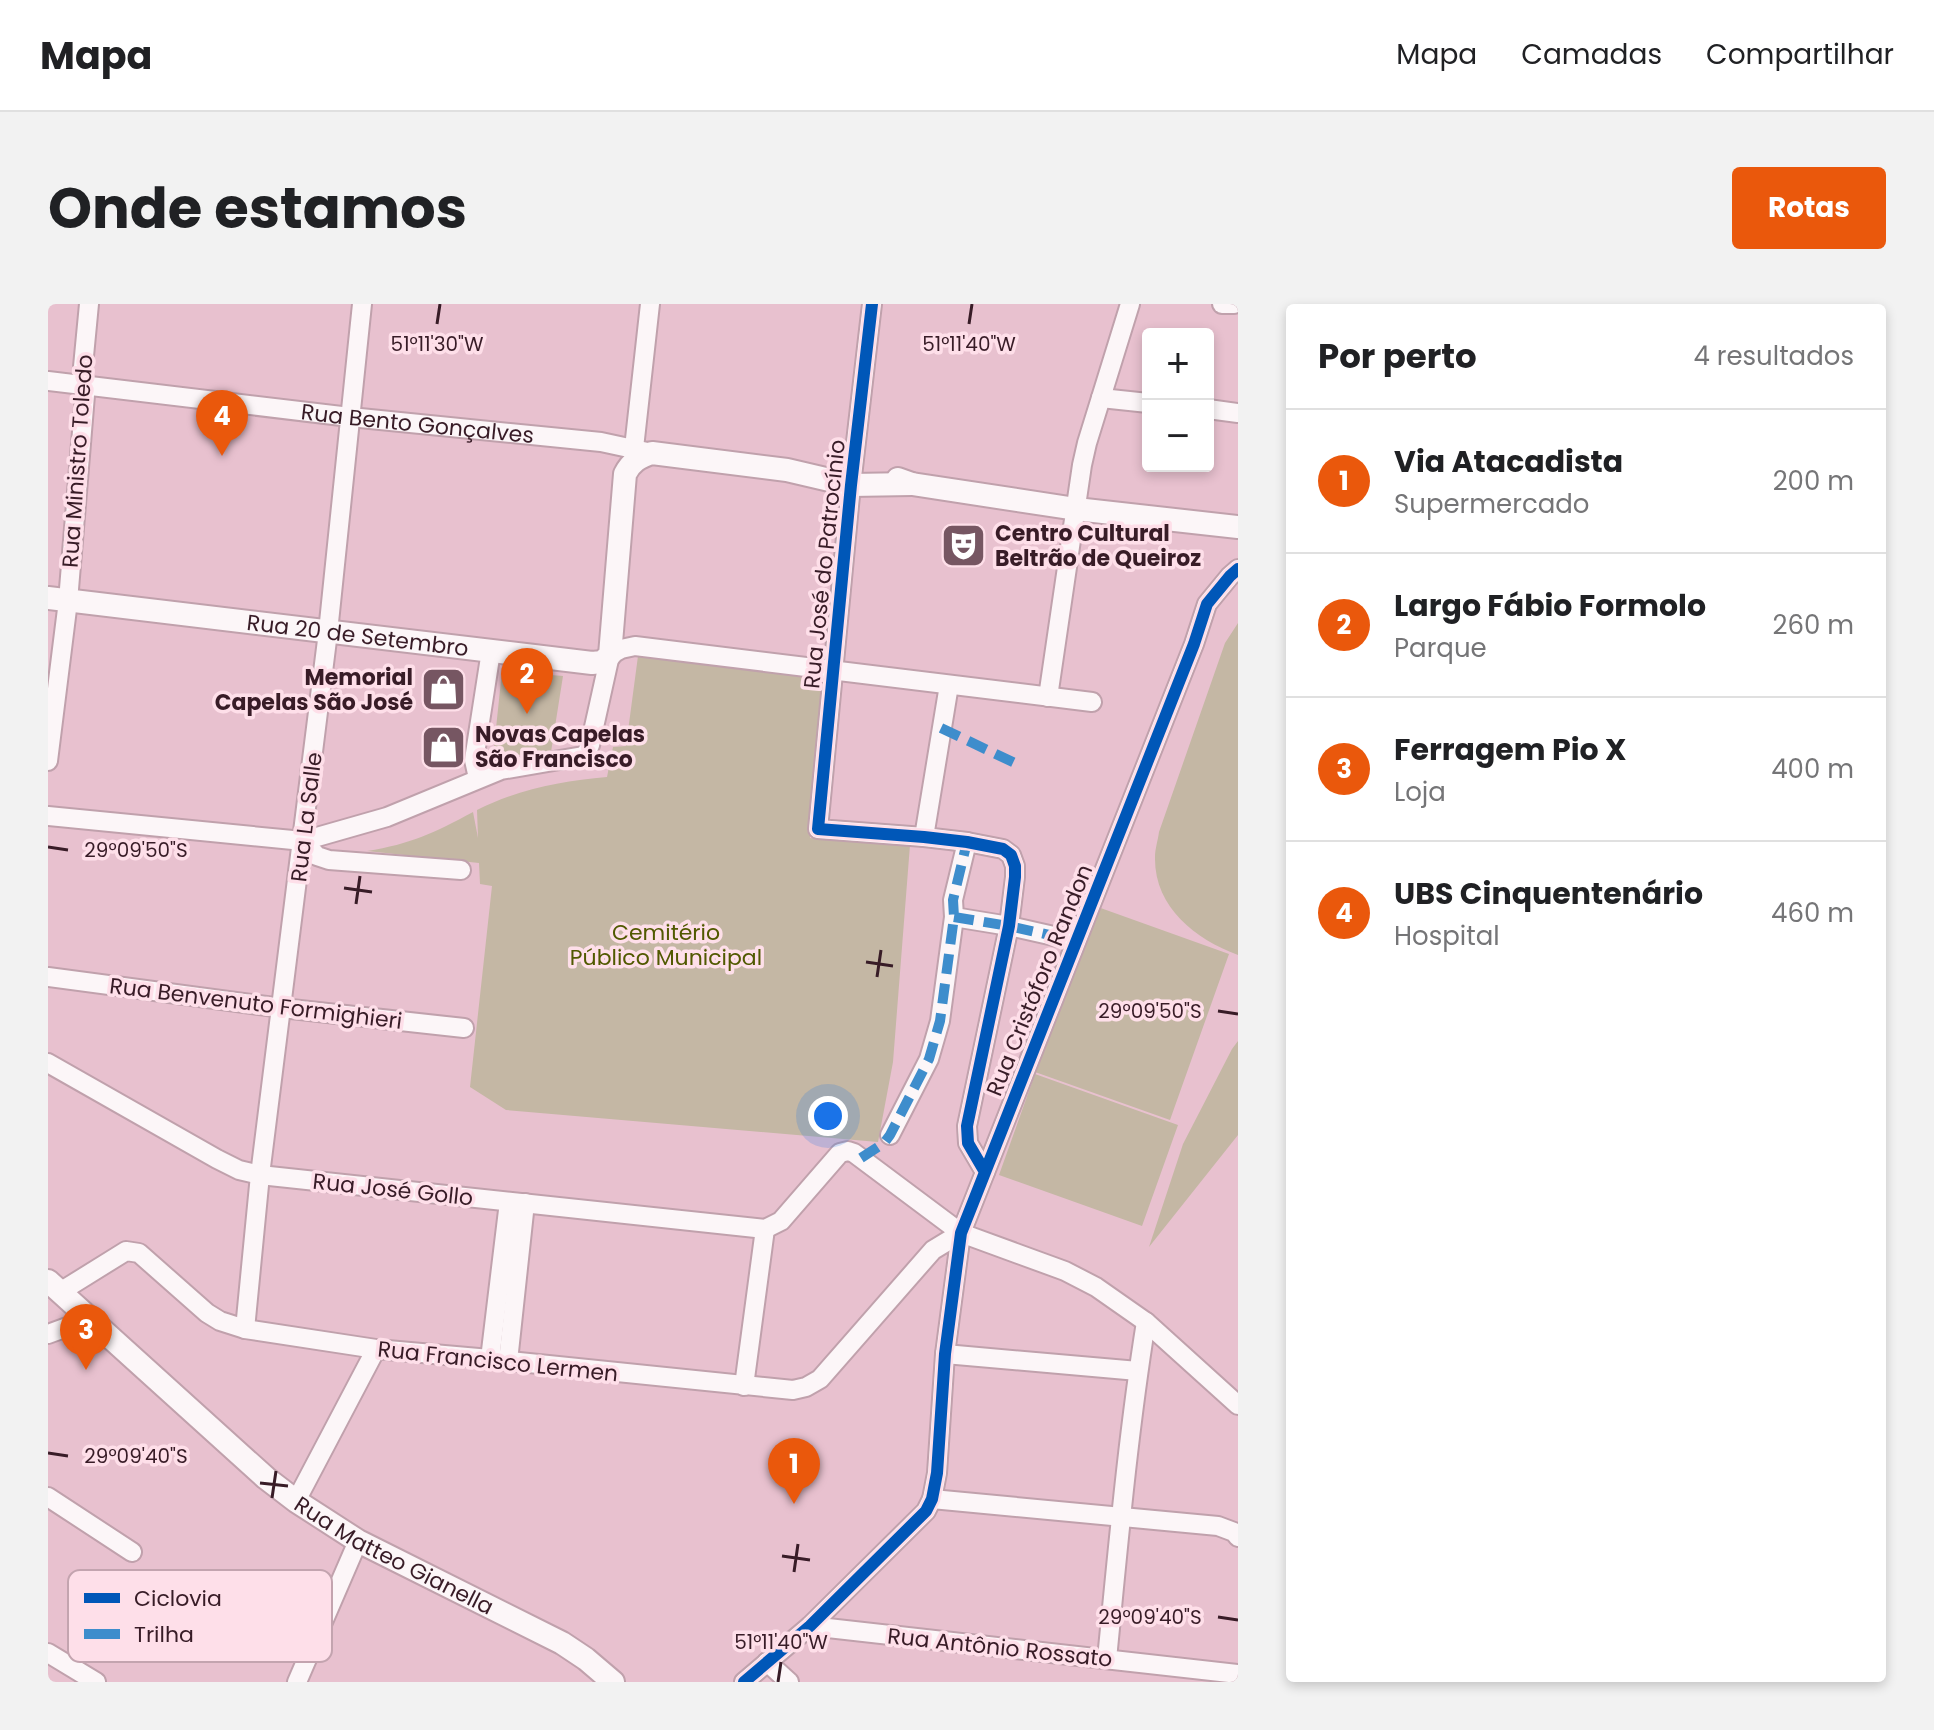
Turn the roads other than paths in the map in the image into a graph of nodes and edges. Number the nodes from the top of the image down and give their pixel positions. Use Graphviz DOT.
graph roads {
  1 [pos="89,304"];
  2 [pos="362,304"];
  3 [pos="650,304"];
  4 [pos="872,304"];
  5 [pos="1130,304"];
  6 [pos="1222,304"];
  7 [pos="1234,304"];
  8 [pos="48,381"];
  9 [pos="84,385"];
  10 [pos="1101,398"];
  11 [pos="1142,402"];
  12 [pos="1214,410"];
  13 [pos="1238,413"];
  14 [pos="350,417"];
  15 [pos="601,442"];
  16 [pos="643,451"];
  17 [pos="625,474"];
  18 [pos="852,477"];
  19 [pos="1076,509"];
  20 [pos="1238,527"];
  21 [pos="1238,569"];
  22 [pos="58,599"];
  23 [pos="328,632"];
  24 [pos="491,651"];
  25 [pos="610,655"];
  26 [pos="832,670"];
  27 [pos="949,685"];
  28 [pos="1048,697"];
  29 [pos="1092,702"];
  30 [pos="48,761"];
  31 [pos="478,778"];
  32 [pos="48,816"];
  33 [pos="924,837"];
  34 [pos="303,841"];
  35 [pos="967,842"];
  36 [pos="461,870"];
  37 [pos="954,917"];
  38 [pos="1009,926"];
  39 [pos="1076,941"];
  40 [pos="48,977"];
  41 [pos="282,1008"];
  42 [pos="464,1028"];
  43 [pos="48,1063"];
  44 [pos="890,1135"];
  45 [pos="985,1172"];
  46 [pos="260,1175"];
  47 [pos="517,1202"];
  48 [pos="765,1229"];
  49 [pos="961,1233"];
  50 [pos="920,1264"];
  51 [pos="954,1275"];
  52 [pos="54,1287"];
  53 [pos="89,1319"];
  54 [pos="1146,1322"];
  55 [pos="245,1329"];
  56 [pos="48,1334"];
  57 [pos="376,1349"];
  58 [pos="945,1354"];
  59 [pos="499,1360"];
  60 [pos="1138,1371"];
  61 [pos="744,1386"];
  62 [pos="1238,1405"];
  63 [pos="48,1497"];
  64 [pos="932,1499"];
  65 [pos="296,1501"];
  66 [pos="1121,1516"];
  67 [pos="1238,1537"];
  68 [pos="358,1541"];
  69 [pos="132,1552"];
  70 [pos="332,1601"];
  71 [pos="810,1626"];
  72 [pos="48,1653"];
  73 [pos="1107,1659"];
  74 [pos="306,1662"];
  75 [pos="767,1662"];
  76 [pos="1238,1674"];
  77 [pos="1192,1676"];
  78 [pos="96,1682"];
  79 [pos="297,1682"];
  80 [pos="613,1682"];
  81 [pos="744,1682"];
  82 [pos="789,1682"];
  1 -- 9 [label="street, Rua Ministro Toledo"];
  2 -- 14 [label="street, Rua La Salle"];
  3 -- 16 [label="street"];
  4 -- 18 [label="street, Rua José do Patrocínio"];
  5 -- 10 [label="street"];
  6 -- 7 [label="street"];
  8 -- 9 [label="street, Rua Bento Gonçalves"];
  9 -- 14 [label="street, Rua Bento Gonçalves"];
  9 -- 22 [label="street, Rua Ministro Toledo"];
  10 -- 11 [label="street"];
  10 -- 19 [label="street"];
  12 -- 13 [label="street"];
  14 -- 15 [label="street, Rua Bento Gonçalves"];
  14 -- 23 [label="street, Rua La Salle"];
  15 -- 16 [label="street, Rua Bento Gonçalves"];
  15 -- 17 [label="street"];
  16 -- 17 [label="main road"];
  16 -- 18 [label="main road, Rua Bento Gonçalves"];
  17 -- 25 [label="main road"];
  18 -- 19 [label="main road, Rua Bento Gonçalves"];
  18 -- 26 [label="street, Rua José do Patrocínio"];
  19 -- 20 [label="main road, Rua Bento Gonçalves"];
  19 -- 28 [label="street"];
  21 -- 39 [label="street, Rua Cristóforo Randon"];
  22 -- 23 [label="main road, Rua 20 de Setembro"];
  22 -- 30 [label="street, Rua Ministro Toledo"];
  23 -- 24 [label="main road, Rua 20 de Setembro"];
  23 -- 34 [label="street, Rua La Salle"];
  24 -- 25 [label="main road, Rua 20 de Setembro"];
  24 -- 31 [label="street"];
  25 -- 26 [label="street, Rua 20 de Setembro"];
  25 -- 31 [label="street"];
  26 -- 27 [label="street, Rua 20 de Setembro"];
  26 -- 33 [label="street, Rua José do Patrocínio"];
  27 -- 28 [label="street, Rua 20 de Setembro"];
  27 -- 33 [label="street"];
  28 -- 29 [label="street, Rua 20 de Setembro"];
  31 -- 34 [label="street"];
  32 -- 34 [label="street"];
  33 -- 35 [label="street"];
  34 -- 36 [label="street"];
  34 -- 41 [label="street, Rua La Salle"];
  35 -- 37 [label="street"];
  35 -- 38 [label="street"];
  37 -- 38 [label="street"];
  37 -- 44 [label="street"];
  38 -- 39 [label="street"];
  38 -- 45 [label="street"];
  39 -- 45 [label="street, Rua Cristóforo Randon"];
  40 -- 41 [label="street, Rua Benvenuto Formighieri"];
  41 -- 42 [label="street, Rua Benvenuto Formighieri"];
  41 -- 46 [label="street, Rua La Salle"];
  43 -- 46 [label="street, Rua José Gollo"];
  45 -- 49 [label="street, Rua Cristóforo Randon"];
  46 -- 47 [label="street, Rua José Gollo"];
  46 -- 55 [label="street, Rua La Salle"];
  47 -- 48 [label="street, Rua José Gollo"];
  47 -- 59 [label="street"];
  48 -- 49 [label="street"];
  48 -- 61 [label="street"];
  49 -- 50 [label="street, Rua Francisco Lermen"];
  49 -- 51 [label="street, Rua Cristóforo Randon"];
  49 -- 54 [label="street"];
  50 -- 51 [label="street"];
  50 -- 61 [label="street, Rua Francisco Lermen"];
  51 -- 58 [label="street, Rua Cristóforo Randon"];
  52 -- 53 [label="main road, Rua Matteo Gianella"];
  52 -- 55 [label="street, Rua Francisco Lermen"];
  53 -- 56 [label="street"];
  53 -- 65 [label="main road, Rua Matteo Gianella"];
  54 -- 60 [label="street"];
  54 -- 62 [label="street"];
  55 -- 57 [label="street, Rua Francisco Lermen"];
  57 -- 59 [label="street, Rua Francisco Lermen"];
  57 -- 65 [label="street"];
  58 -- 60 [label="street"];
  58 -- 64 [label="street, Rua Cristóforo Randon"];
  59 -- 61 [label="street, Rua Francisco Lermen"];
  60 -- 66 [label="street"];
  63 -- 69 [label="street"];
  64 -- 66 [label="street"];
  64 -- 71 [label="street"];
  65 -- 68 [label="main road, Rua Matteo Gianella"];
  66 -- 67 [label="street"];
  66 -- 73 [label="street"];
  68 -- 70 [label="street"];
  68 -- 80 [label="main road, Rua Matteo Gianella"];
  71 -- 73 [label="street, Rua Antônio Rossato"];
  71 -- 75 [label="street"];
  72 -- 78 [label="street"];
  73 -- 77 [label="street, Rua Antônio Rossato"];
  74 -- 79 [label="street"];
  75 -- 81 [label="street"];
  75 -- 82 [label="street"];
  76 -- 77 [label="street, Rua Antônio Rossato"];
}
